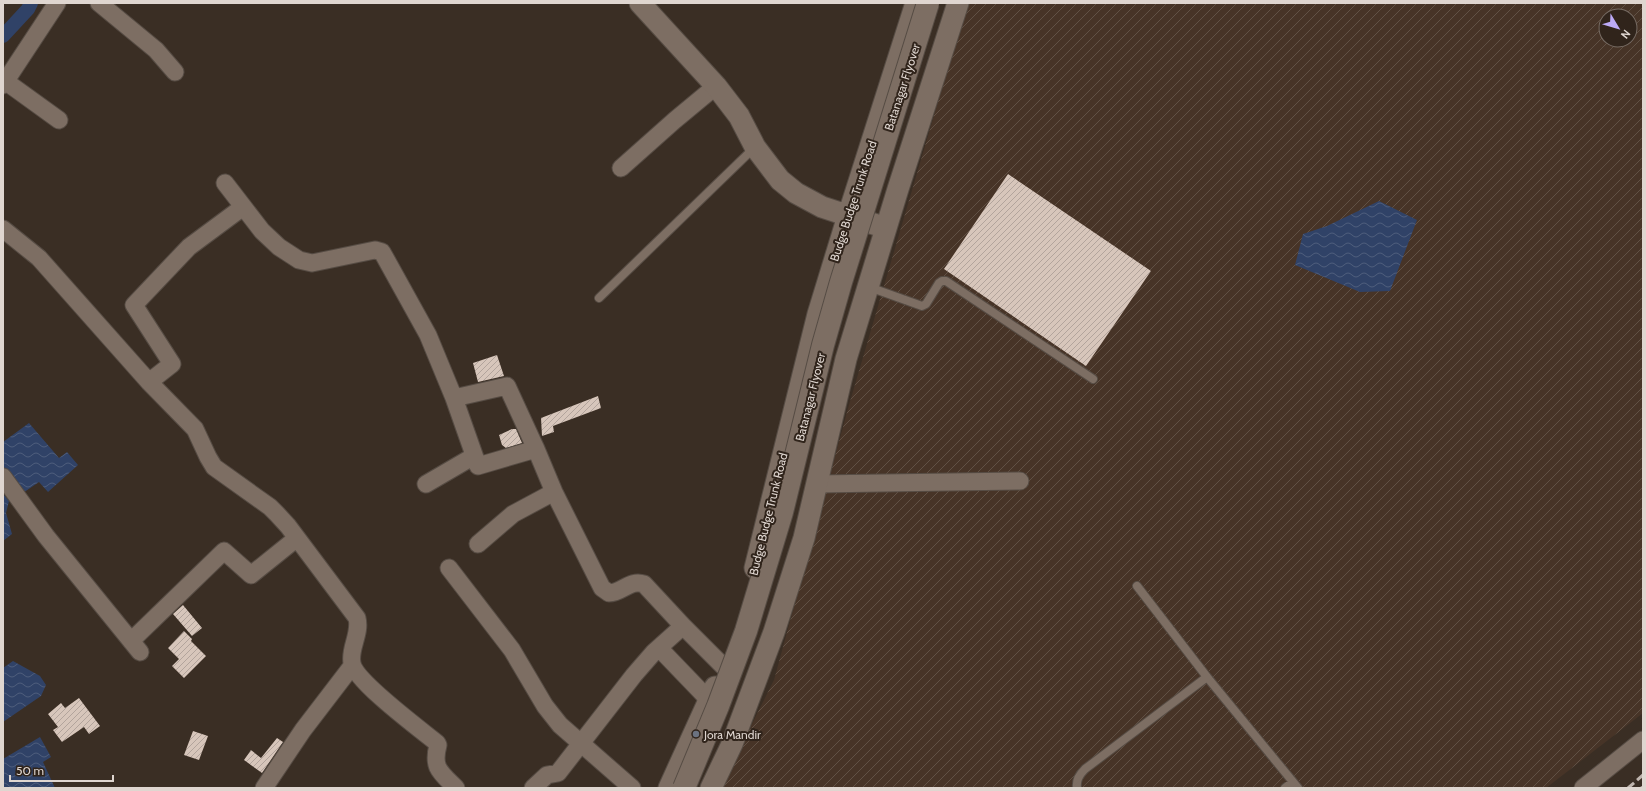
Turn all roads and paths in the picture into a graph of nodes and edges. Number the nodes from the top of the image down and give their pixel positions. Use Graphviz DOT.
graph roads {
  1 [pos="56,3"];
  2 [pos="99,3"];
  3 [pos="640,3"];
  4 [pos="916,3"];
  5 [pos="928,3"];
  6 [pos="958,3"];
  7 [pos="175,72"];
  8 [pos="4,83"];
  9 [pos="716,86"];
  10 [pos="59,120"];
  11 [pos="754,146"];
  12 [pos="621,168"];
  13 [pos="226,183"];
  14 [pos="244,207"];
  15 [pos="848,216"];
  16 [pos="886,228"];
  17 [pos="3,230"];
  18 [pos="868,287"];
  19 [pos="599,298"];
  20 [pos="1093,378"];
  21 [pos="149,382"];
  22 [pos="454,398"];
  23 [pos="536,449"];
  24 [pos="474,456"];
  25 [pos="3,477"];
  26 [pos="1020,481"];
  27 [pos="426,484"];
  28 [pos="817,484"];
  29 [pos="554,492"];
  30 [pos="297,538"];
  31 [pos="478,544"];
  32 [pos="449,568"];
  33 [pos="1137,586"];
  34 [pos="682,626"];
  35 [pos="659,648"];
  36 [pos="352,666"];
  37 [pos="723,666"];
  38 [pos="1207,677"];
  39 [pos="709,700"];
  40 [pos="1643,740"];
  41 [pos="581,744"];
  42 [pos="1295,785"];
  43 [pos="264,788"];
  44 [pos="456,788"];
  45 [pos="533,788"];
  46 [pos="632,788"];
  47 [pos="669,788"];
  48 [pos="684,788"];
  49 [pos="711,788"];
  50 [pos="1077,788"];
  51 [pos="1285,788"];
  52 [pos="1583,788"];
  1 -- 8 [label="street"];
  2 -- 7 [label="street"];
  3 -- 9 [label="street"];
  4 -- 15 [label="street, Budge Budge Trunk Road"];
  5 -- 48 [label="main road, Batanagar Flyover, bridge"];
  6 -- 16 [label="street"];
  8 -- 10 [label="street"];
  9 -- 11 [label="street"];
  9 -- 12 [label="street"];
  11 -- 15 [label="street"];
  11 -- 19 [label="lane"];
  13 -- 14 [label="street"];
  14 -- 21 [label="street"];
  14 -- 22 [label="street"];
  15 -- 16 [label="street"];
  15 -- 37 [label="street, Budge Budge Trunk Road"];
  16 -- 18 [label="street"];
  17 -- 21 [label="street"];
  18 -- 20 [label="lane"];
  18 -- 28 [label="street"];
  21 -- 30 [label="street"];
  22 -- 23 [label="street"];
  22 -- 24 [label="street"];
  23 -- 24 [label="street"];
  23 -- 29 [label="street"];
  24 -- 27 [label="street"];
  25 -- 30 [label="street"];
  26 -- 28 [label="street"];
  28 -- 49 [label="street"];
  29 -- 31 [label="street"];
  29 -- 34 [label="street"];
  30 -- 36 [label="street"];
  32 -- 41 [label="street"];
  33 -- 38 [label="lane"];
  34 -- 35 [label="street"];
  34 -- 37 [label="street"];
  35 -- 39 [label="street"];
  35 -- 41 [label="street"];
  36 -- 43 [label="street"];
  36 -- 44 [label="street"];
  37 -- 39 [label="street, Budge Budge Trunk Road"];
  38 -- 42 [label="lane"];
  38 -- 50 [label="lane"];
  39 -- 47 [label="street, Budge Budge Trunk Road"];
  40 -- 52 [label="street"];
  41 -- 45 [label="street"];
  41 -- 46 [label="street"];
  42 -- 51 [label="lane"];
}
